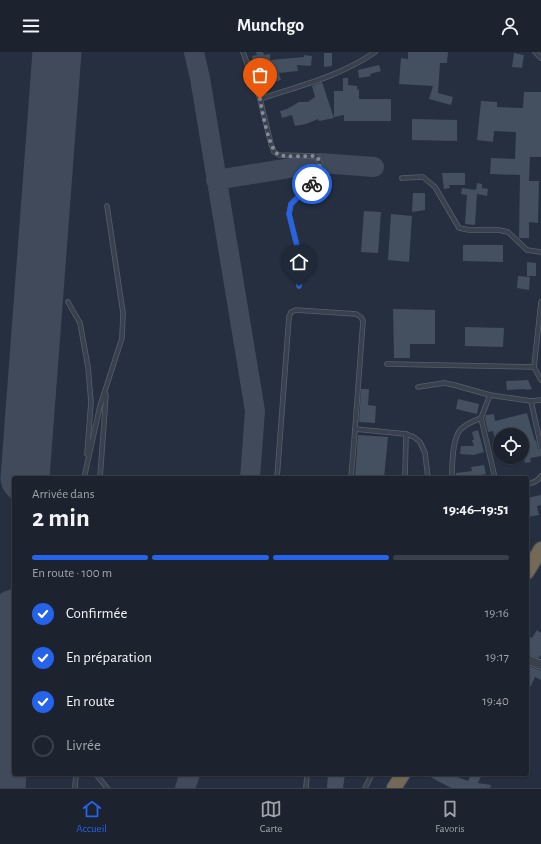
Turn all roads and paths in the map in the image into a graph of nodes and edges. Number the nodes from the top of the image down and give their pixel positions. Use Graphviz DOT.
graph roads {
  1 [pos="243,52"];
  2 [pos="375,52"];
  3 [pos="535,52"];
  4 [pos="541,58"];
  5 [pos="260,99"];
  6 [pos="402,178"];
  7 [pos="107,206"];
  8 [pos="541,252"];
  9 [pos="299,286"];
  10 [pos="68,302"];
  11 [pos="541,302"];
  12 [pos="387,364"];
  13 [pos="534,367"];
  14 [pos="541,380"];
  15 [pos="418,387"];
  16 [pos="107,389"];
  17 [pos="490,395"];
  18 [pos="541,400"];
  19 [pos="531,401"];
  20 [pos="481,418"];
  21 [pos="355,429"];
  22 [pos="406,434"];
  23 [pos="541,447"];
  24 [pos="86,468"];
  25 [pos="84,476"];
  26 [pos="100,476"];
  27 [pos="277,476"];
  28 [pos="351,476"];
  29 [pos="405,476"];
  30 [pos="428,476"];
  31 [pos="452,476"];
  32 [pos="495,476"];
  33 [pos="541,476"];
  34 [pos="529,484"];
  35 [pos="541,549"];
  36 [pos="529,569"];
  37 [pos="529,660"];
  38 [pos="541,665"];
  39 [pos="76,776"];
  40 [pos="98,776"];
  41 [pos="307,776"];
  42 [pos="371,776"];
  43 [pos="402,776"];
  44 [pos="75,788"];
  45 [pos="107,788"];
  46 [pos="306,788"];
  47 [pos="365,788"];
  48 [pos="394,788"];
  1 -- 5 [label="lane"];
  2 -- 5 [label="lane"];
  3 -- 4 [label="lane"];
  5 -- 9 [label="lane"];
  6 -- 8 [label="lane"];
  7 -- 16 [label="lane"];
  10 -- 24 [label="lane"];
  11 -- 13 [label="lane"];
  12 -- 13 [label="lane"];
  13 -- 14 [label="lane"];
  15 -- 17 [label="lane"];
  16 -- 24 [label="lane"];
  16 -- 26 [label="lane"];
  17 -- 19 [label="lane"];
  17 -- 20 [label="lane"];
  18 -- 19 [label="lane"];
  19 -- 23 [label="lane"];
  20 -- 31 [label="lane"];
  20 -- 32 [label="lane"];
  21 -- 22 [label="lane"];
  21 -- 27 [label="lane"];
  21 -- 28 [label="lane"];
  22 -- 29 [label="lane"];
  22 -- 30 [label="lane"];
  24 -- 25 [label="lane"];
  33 -- 34 [label="lane"];
  35 -- 36 [label="highway"];
  37 -- 38 [label="street"];
  39 -- 44 [label="lane"];
  40 -- 45 [label="lane"];
  41 -- 46 [label="lane"];
  42 -- 47 [label="lane"];
  43 -- 48 [label="highway"];
}
